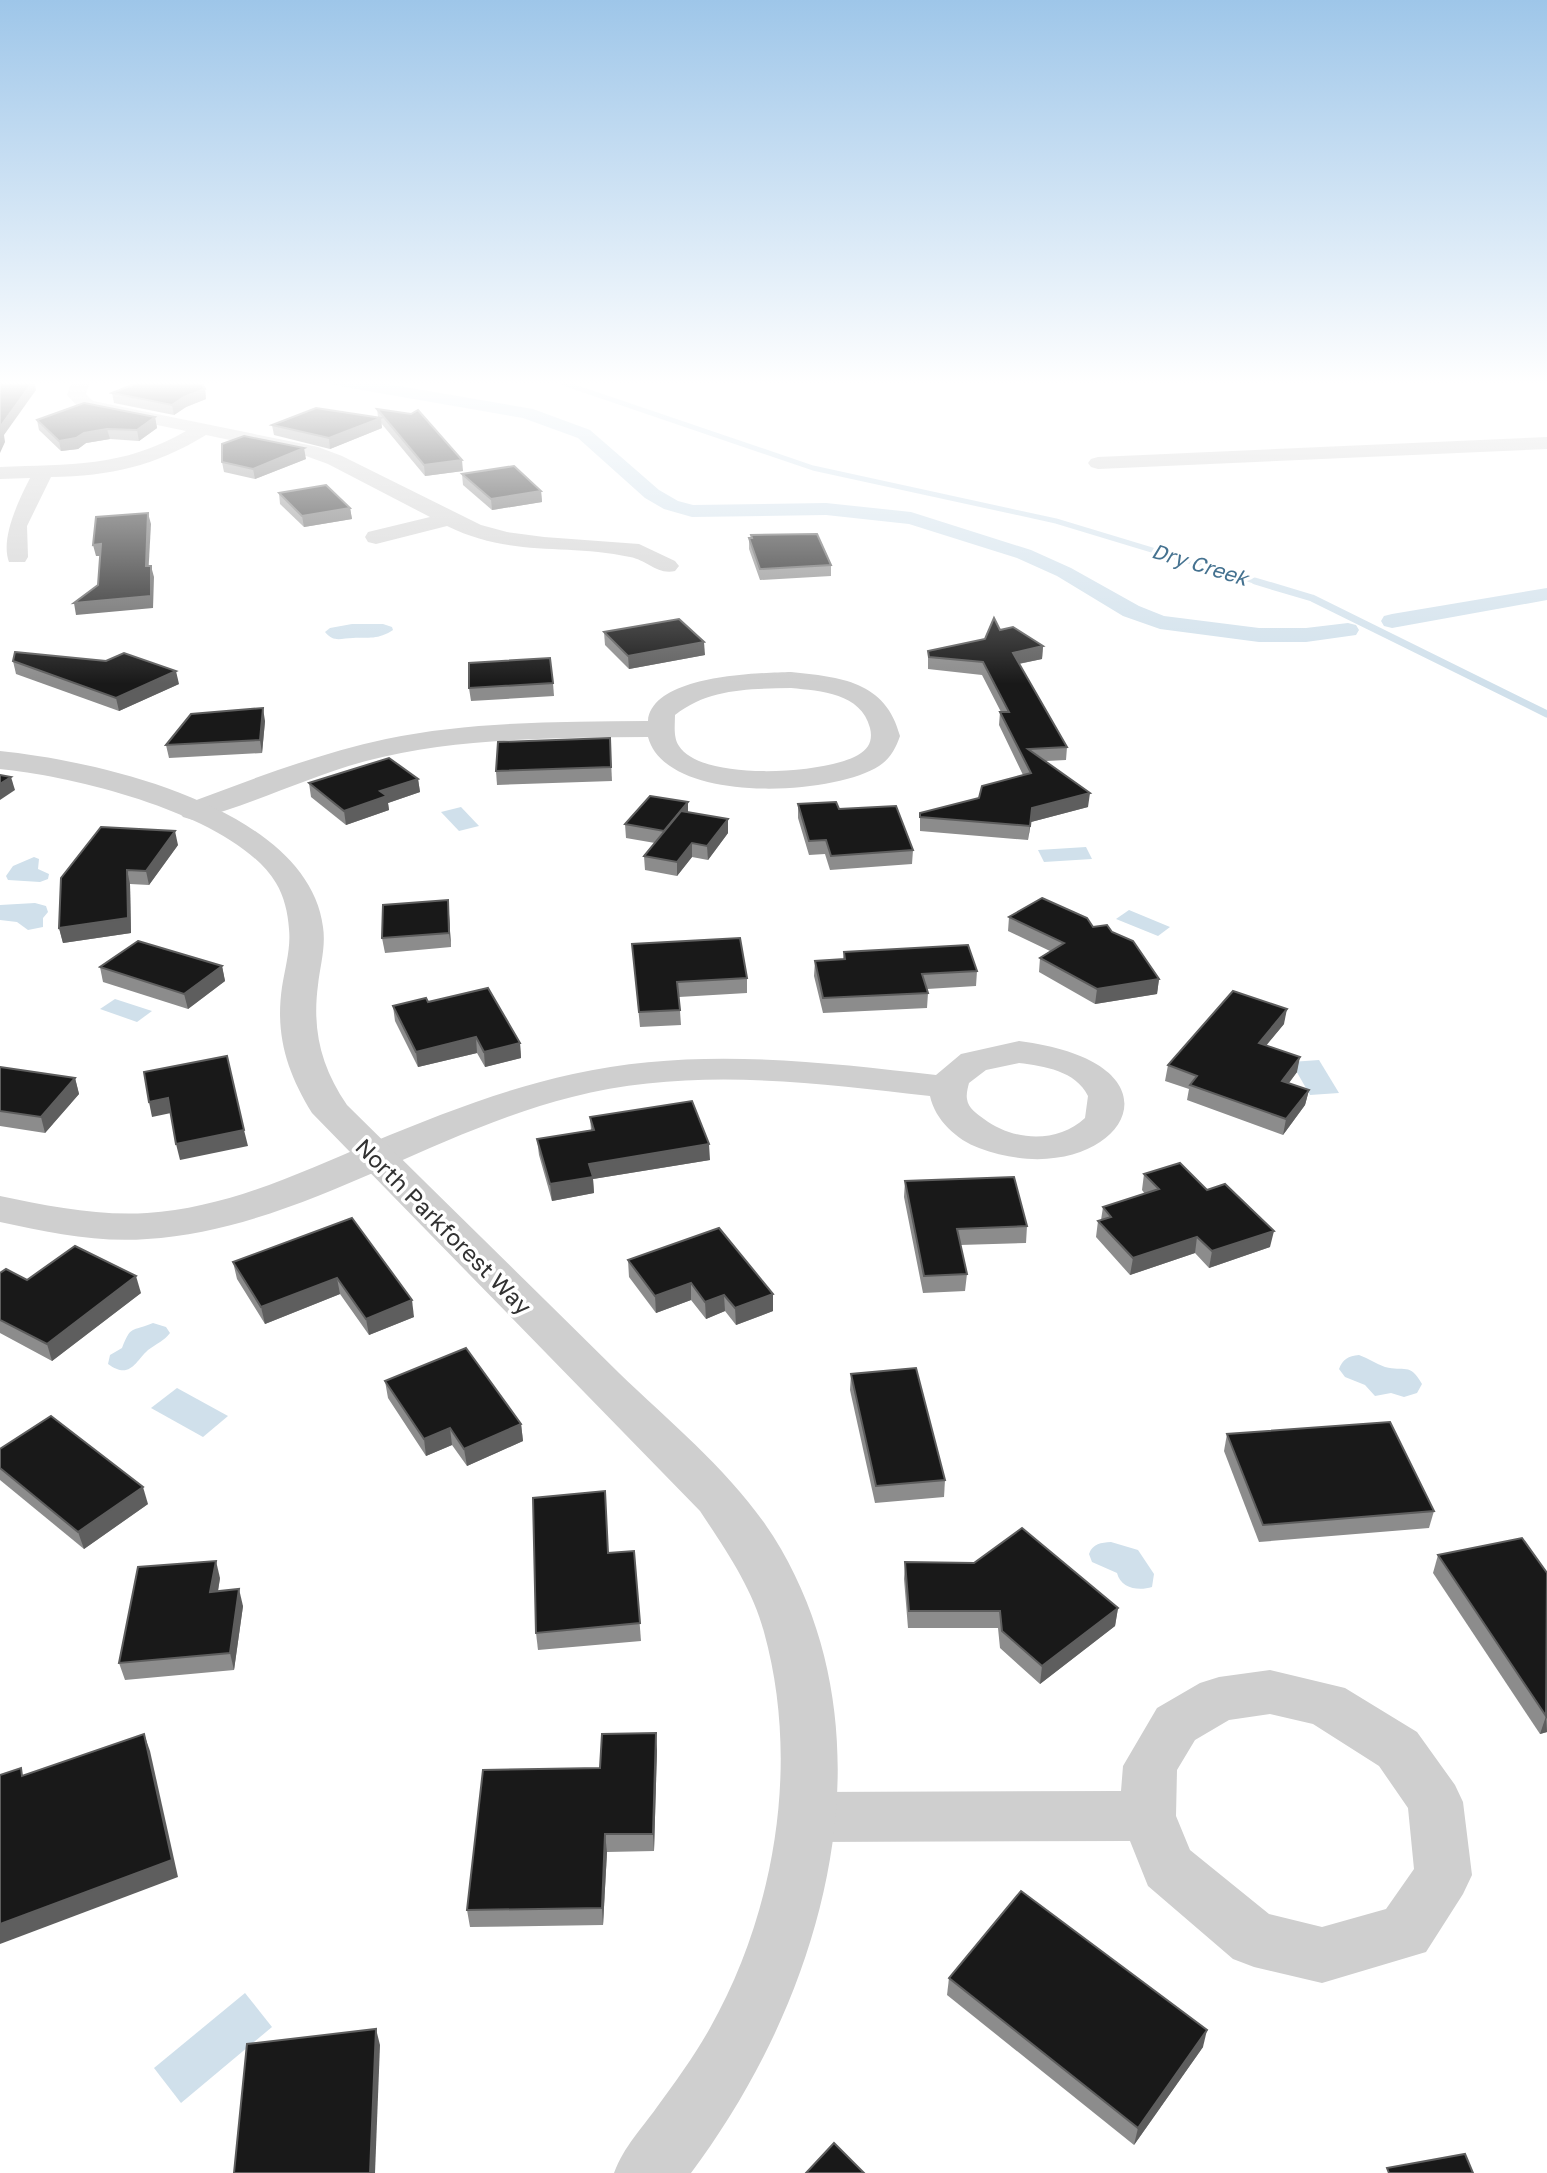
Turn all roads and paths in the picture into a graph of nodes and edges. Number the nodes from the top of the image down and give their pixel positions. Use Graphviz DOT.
graph roads {
  1 [pos="39,481"];
  2 [pos="375,481"];
  3 [pos="447,519"];
  4 [pos="376,537"];
  5 [pos="17,556"];
  6 [pos="667,566"];
  7 [pos="661,729"];
  8 [pos="0,760"];
  9 [pos="193,811"];
  10 [pos="948,1087"];
  11 [pos="374,1156"];
  12 [pos="3,1213"];
  13 [pos="1148,1816"];
  14 [pos="809,1817"];
  15 [pos="648,2173"];
  1 -- 5 [label="street"];
  2 -- 3 [label="street"];
  3 -- 4 [label="street"];
  3 -- 6 [label="street"];
  7 -- 7 [label="street"];
  7 -- 9 [label="street"];
  8 -- 9 [label="street, North Parkforest Way"];
  9 -- 11 [label="street, North Parkforest Way"];
  10 -- 11 [label="street"];
  11 -- 12 [label="street"];
  11 -- 14 [label="street, North Parkforest Way"];
  13 -- 13 [label="street"];
  13 -- 14 [label="street"];
  14 -- 15 [label="street, North Parkforest Way"];
}
